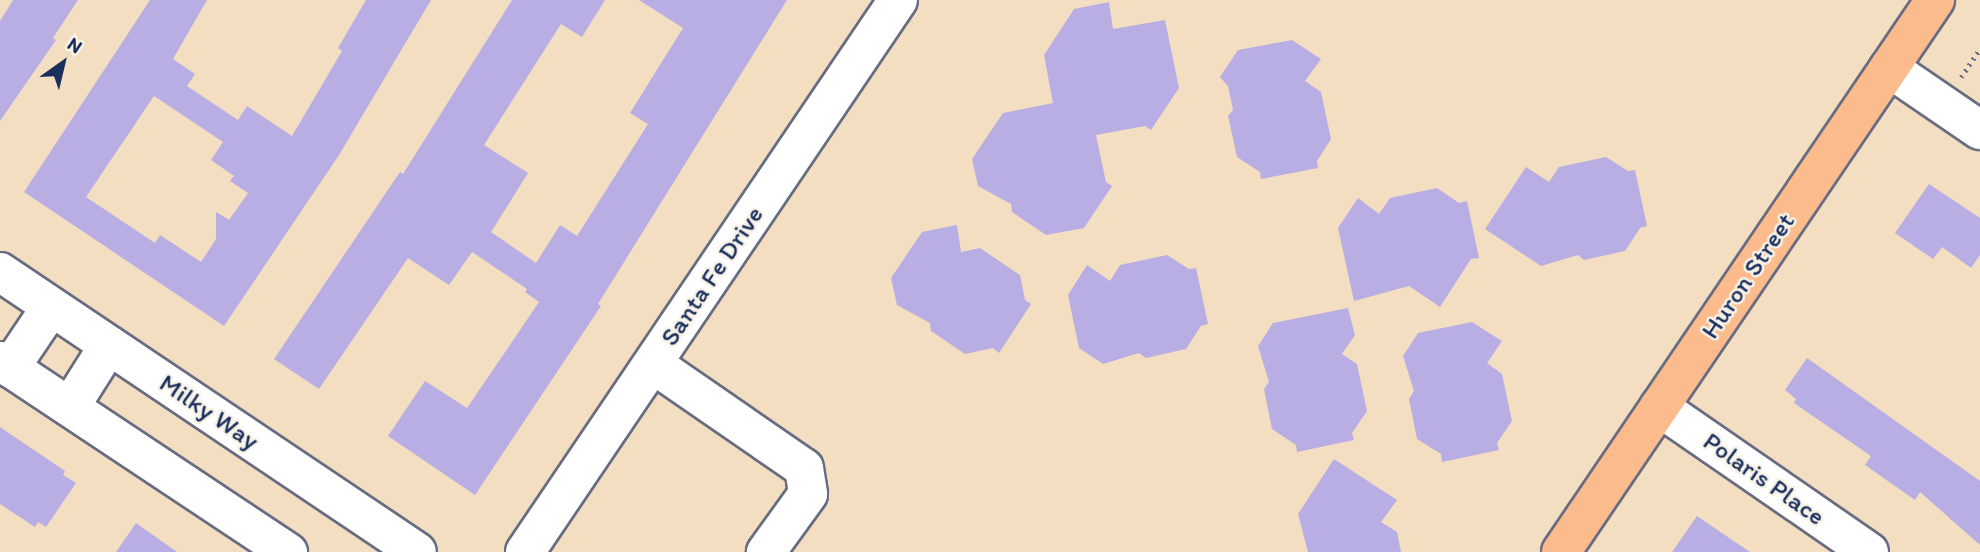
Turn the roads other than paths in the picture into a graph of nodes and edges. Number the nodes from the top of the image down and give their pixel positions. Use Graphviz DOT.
graph roads {
  1 [pos="898,0"];
  2 [pos="1935,0"];
  3 [pos="1889,68"];
  4 [pos="1980,130"];
  5 [pos="0,272"];
  6 [pos="51,307"];
  7 [pos="109,345"];
  8 [pos="5,364"];
  9 [pos="653,364"];
  10 [pos="70,407"];
  11 [pos="1659,407"];
  12 [pos="289,552"];
  13 [pos="417,552"];
  14 [pos="525,552"];
  15 [pos="766,552"];
  16 [pos="1561,552"];
  17 [pos="1869,552"];
  1 -- 9 [label="street, Santa Fe Drive"];
  2 -- 3 [label="main road, Huron Street"];
  3 -- 4 [label="street"];
  3 -- 11 [label="main road, Huron Street"];
  5 -- 6 [label="street, Milky Way"];
  6 -- 7 [label="street, Milky Way"];
  6 -- 8 [label="street"];
  7 -- 10 [label="street"];
  7 -- 13 [label="street, Milky Way"];
  8 -- 10 [label="street"];
  9 -- 14 [label="street, Santa Fe Drive"];
  9 -- 15 [label="street"];
  10 -- 12 [label="street"];
  11 -- 16 [label="main road, Huron Street"];
  11 -- 17 [label="street, Polaris Place"];
}
